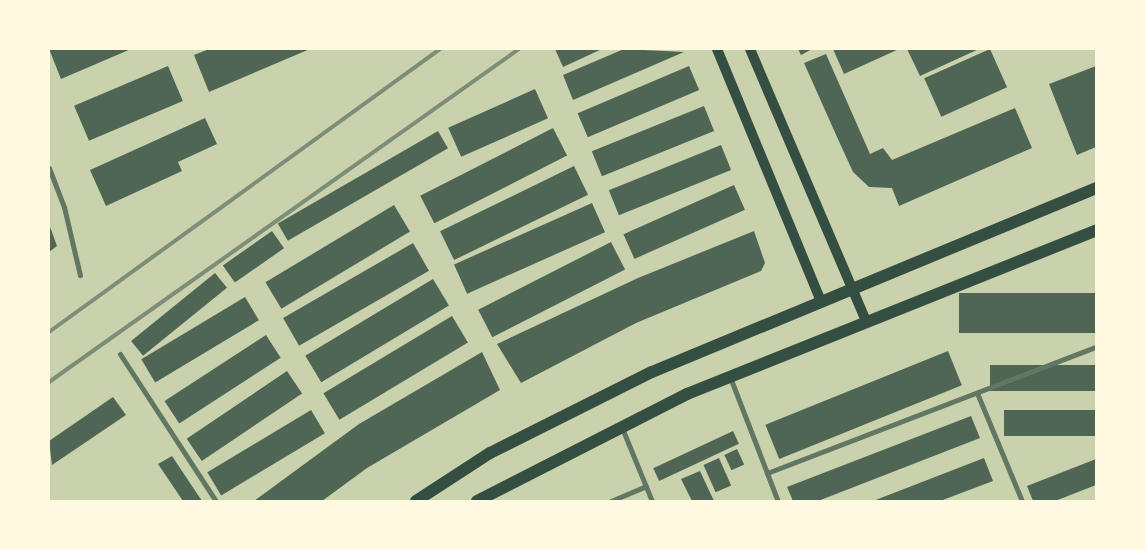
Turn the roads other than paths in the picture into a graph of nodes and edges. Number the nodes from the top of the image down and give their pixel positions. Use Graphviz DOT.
graph roads {
  1 [pos="717,49"];
  2 [pos="750,49"];
  3 [pos="49,168"];
  4 [pos="1096,188"];
  5 [pos="1096,230"];
  6 [pos="80,275"];
  7 [pos="851,286"];
  8 [pos="820,300"];
  9 [pos="866,321"];
  10 [pos="1096,347"];
  11 [pos="120,354"];
  12 [pos="730,377"];
  13 [pos="977,393"];
  14 [pos="622,427"];
  15 [pos="767,473"];
  16 [pos="646,486"];
  17 [pos="216,501"];
  18 [pos="416,501"];
  19 [pos="477,501"];
  20 [pos="611,501"];
  21 [pos="652,501"];
  22 [pos="778,501"];
  23 [pos="1022,501"];
  1 -- 8 [label="main road"];
  2 -- 7 [label="main road"];
  3 -- 6 [label="street"];
  4 -- 7 [label="main road"];
  5 -- 9 [label="main road"];
  7 -- 8 [label="main road"];
  7 -- 9 [label="main road"];
  8 -- 18 [label="main road"];
  9 -- 12 [label="main road"];
  10 -- 13 [label="street"];
  11 -- 17 [label="street"];
  12 -- 14 [label="main road"];
  12 -- 15 [label="street"];
  13 -- 15 [label="street"];
  13 -- 23 [label="street"];
  14 -- 16 [label="street"];
  14 -- 19 [label="main road"];
  15 -- 22 [label="street"];
  16 -- 20 [label="street"];
  16 -- 21 [label="street"];
}
